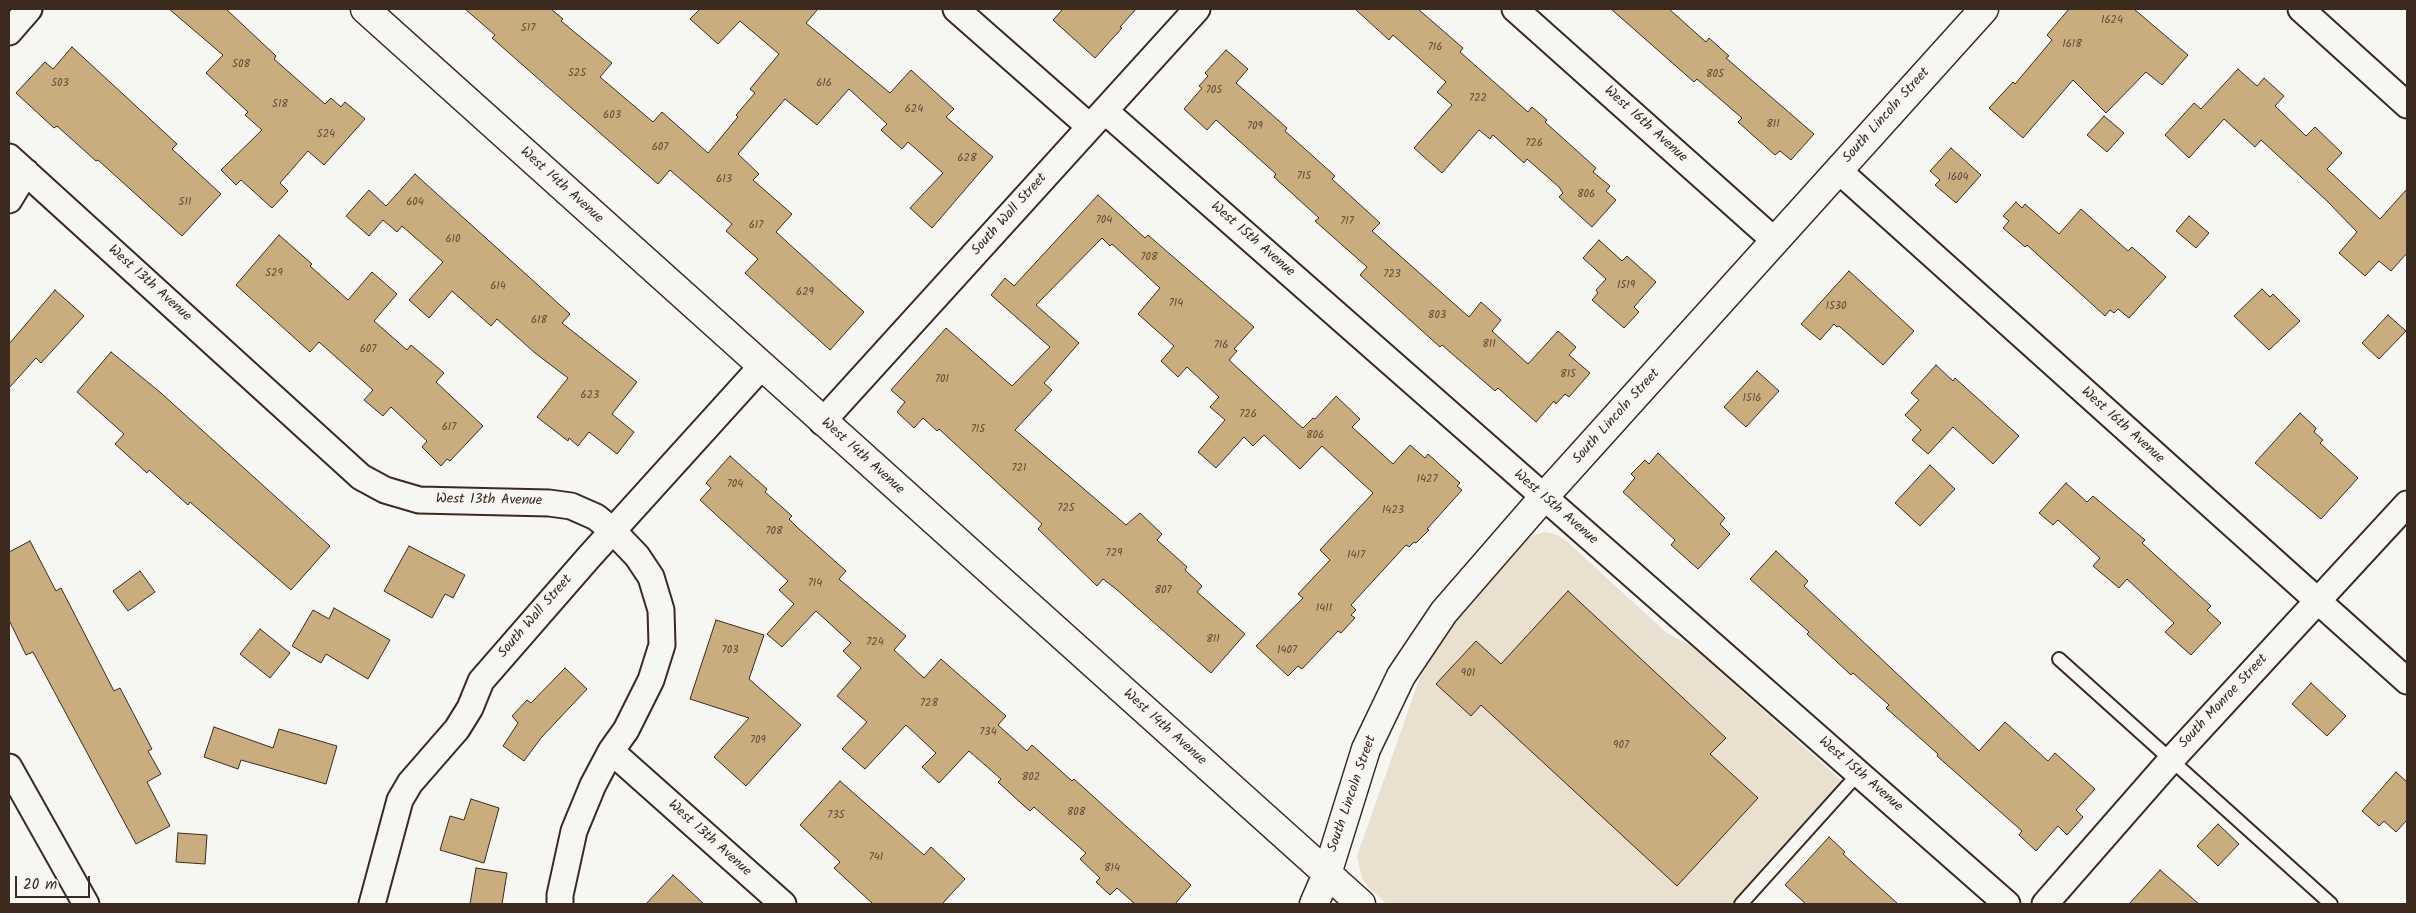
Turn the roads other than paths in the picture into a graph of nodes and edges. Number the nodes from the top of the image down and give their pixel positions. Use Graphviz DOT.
graph roads {
  1 [pos="29,9"];
  2 [pos="365,9"];
  3 [pos="956,9"];
  4 [pos="1197,9"];
  5 [pos="1515,9"];
  6 [pos="1984,9"];
  7 [pos="2301,9"];
  8 [pos="9,32"];
  9 [pos="2407,105"];
  10 [pos="1097,119"];
  11 [pos="17,164"];
  12 [pos="1838,170"];
  13 [pos="9,200"];
  14 [pos="1776,241"];
  15 [pos="761,367"];
  16 [pos="822,422"];
  17 [pos="1543,498"];
  18 [pos="2407,504"];
  19 [pos="613,531"];
  20 [pos="2318,601"];
  21 [pos="2059,659"];
  22 [pos="2407,681"];
  23 [pos="612,751"];
  24 [pos="2171,760"];
  25 [pos="9,767"];
  26 [pos="1858,774"];
  27 [pos="1327,874"];
  28 [pos="86,904"];
  29 [pos="372,904"];
  30 [pos="560,904"];
  31 [pos="783,904"];
  32 [pos="1314,904"];
  33 [pos="1361,904"];
  34 [pos="1741,904"];
  35 [pos="2007,904"];
  36 [pos="2044,904"];
  37 [pos="2331,904"];
  1 -- 8 [label="street"];
  2 -- 15 [label="street, West 14th Avenue"];
  3 -- 10 [label="street, West 15th Avenue"];
  4 -- 10 [label="street, South Wall Street"];
  5 -- 14 [label="street, West 16th Avenue"];
  6 -- 12 [label="street, South Lincoln Street"];
  7 -- 9 [label="street"];
  10 -- 16 [label="street, South Wall Street"];
  10 -- 17 [label="street, West 15th Avenue"];
  11 -- 13 [label="street"];
  11 -- 19 [label="street, West 13th Avenue"];
  12 -- 14 [label="street, South Lincoln Street"];
  12 -- 20 [label="street, West 16th Avenue"];
  14 -- 17 [label="street, South Lincoln Street"];
  15 -- 16 [label="street, West 14th Avenue"];
  15 -- 19 [label="street, South Wall Street"];
  16 -- 27 [label="street, West 14th Avenue"];
  17 -- 26 [label="street, West 15th Avenue"];
  17 -- 27 [label="street, South Lincoln Street"];
  18 -- 20 [label="street, South Monroe Street"];
  19 -- 23 [label="street, West 13th Avenue"];
  19 -- 29 [label="street, South Wall Street"];
  20 -- 22 [label="street, West 16th Avenue"];
  20 -- 24 [label="street, South Monroe Street"];
  21 -- 24 [label="lane"];
  23 -- 30 [label="street"];
  23 -- 31 [label="street, West 13th Avenue"];
  24 -- 36 [label="street, South Monroe Street"];
  24 -- 37 [label="lane"];
  25 -- 28 [label="street"];
  26 -- 34 [label="lane"];
  26 -- 35 [label="street, West 15th Avenue"];
  27 -- 32 [label="street"];
  27 -- 33 [label="street, West 14th Avenue"];
}
